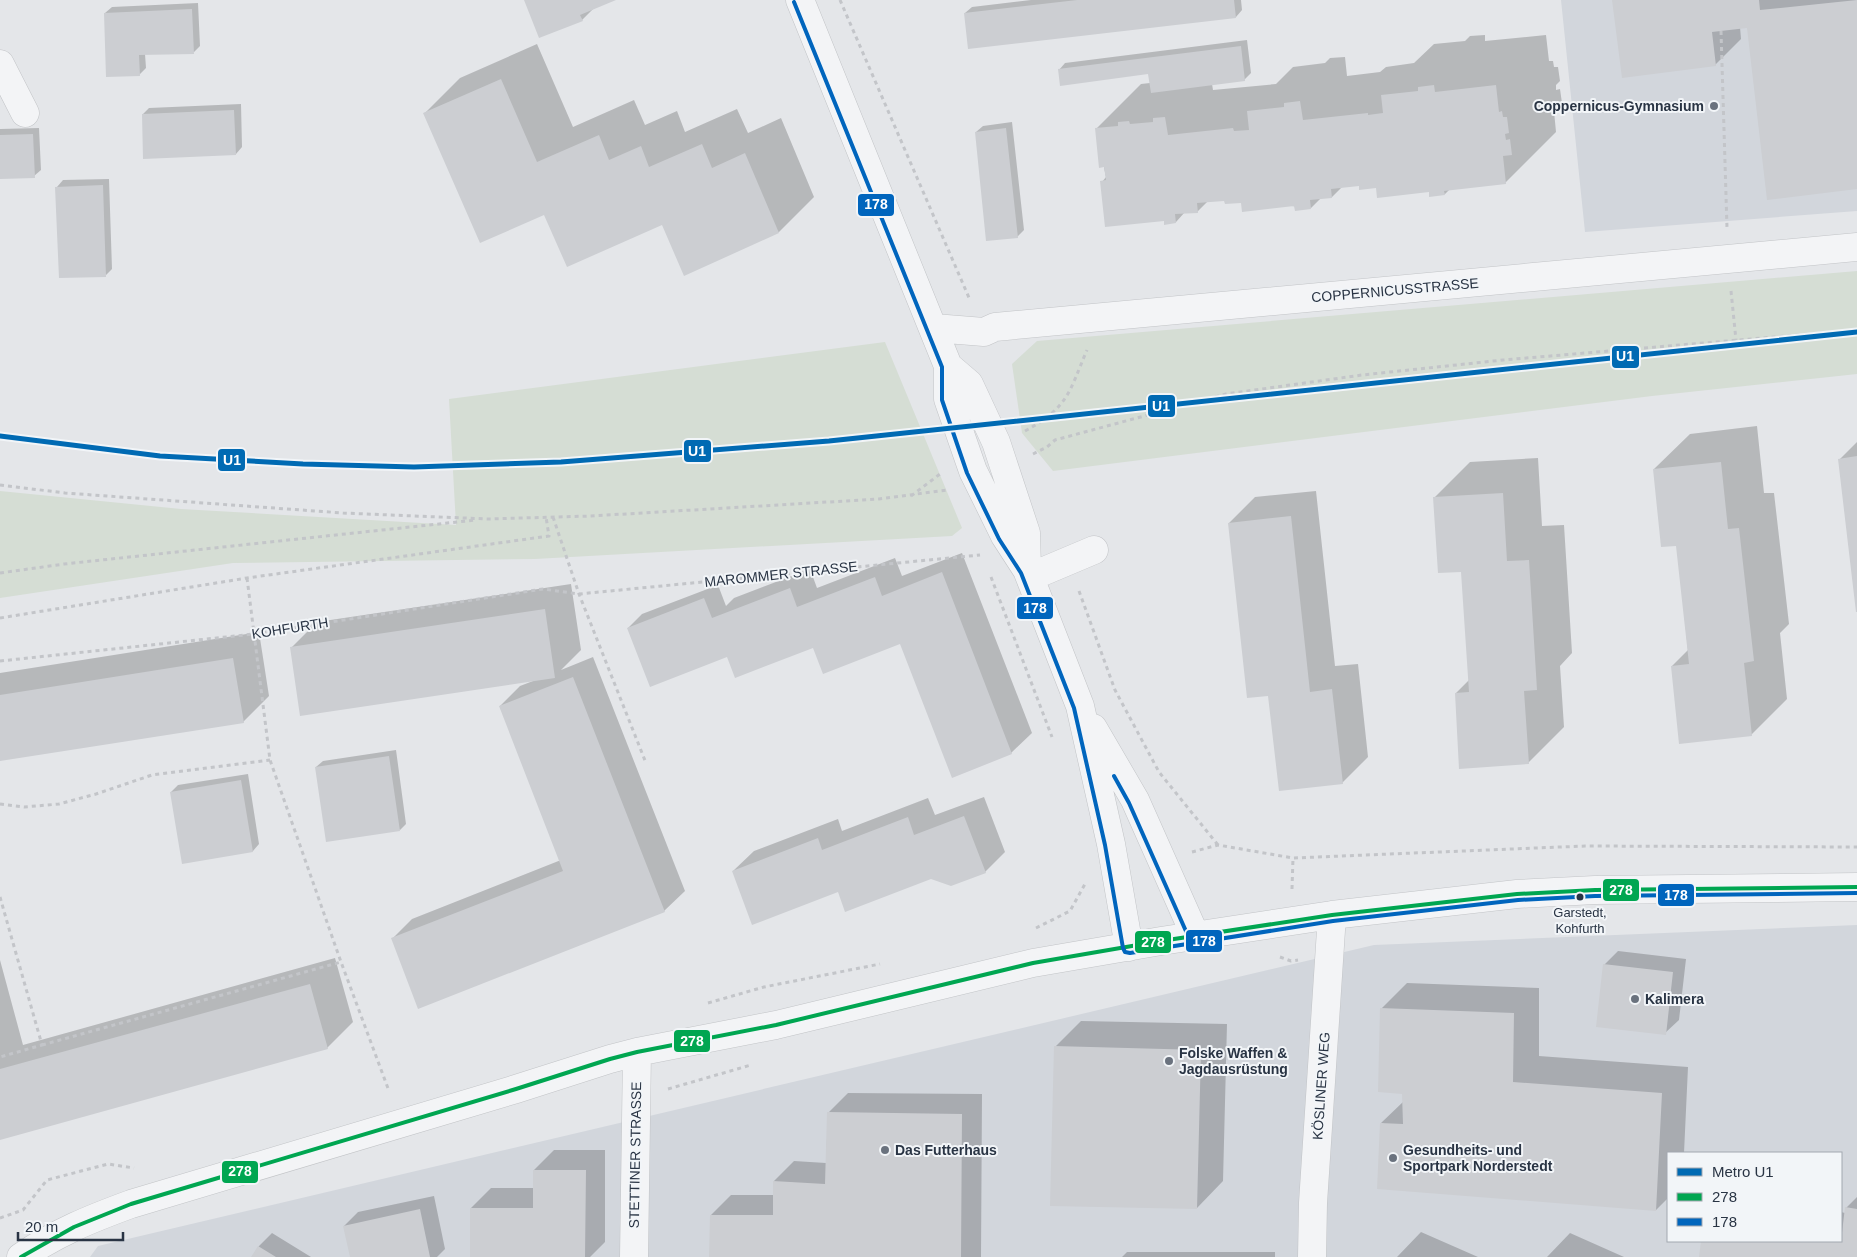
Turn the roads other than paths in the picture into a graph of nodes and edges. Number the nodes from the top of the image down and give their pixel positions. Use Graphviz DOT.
graph roads {
  1 [pos="800,0"];
  2 [pos="3,76"];
  3 [pos="25,113"];
  4 [pos="1857,248"];
  5 [pos="934,328"];
  6 [pos="1094,550"];
  7 [pos="1028,573"];
  8 [pos="1080,706"];
  9 [pos="1857,887"];
  10 [pos="1332,915"];
  11 [pos="1195,935"];
  12 [pos="1129,947"];
  13 [pos="637,1052"];
  14 [pos="21,1257"];
  15 [pos="634,1257"];
  16 [pos="1312,1257"];
  1 -- 5 [label="street"];
  2 -- 3 [label="street"];
  4 -- 5 [label="street, COPPERNICUSSTRASSE"];
  5 -- 7 [label="street"];
  6 -- 7 [label="street"];
  7 -- 8 [label="street"];
  8 -- 11 [label="street"];
  8 -- 12 [label="street"];
  9 -- 10 [label="street"];
  10 -- 11 [label="street"];
  10 -- 16 [label="street, KÖSLINER WEG"];
  11 -- 12 [label="street"];
  12 -- 13 [label="street"];
  13 -- 14 [label="street"];
  13 -- 15 [label="street, STETTINER STRASSE"];
}
